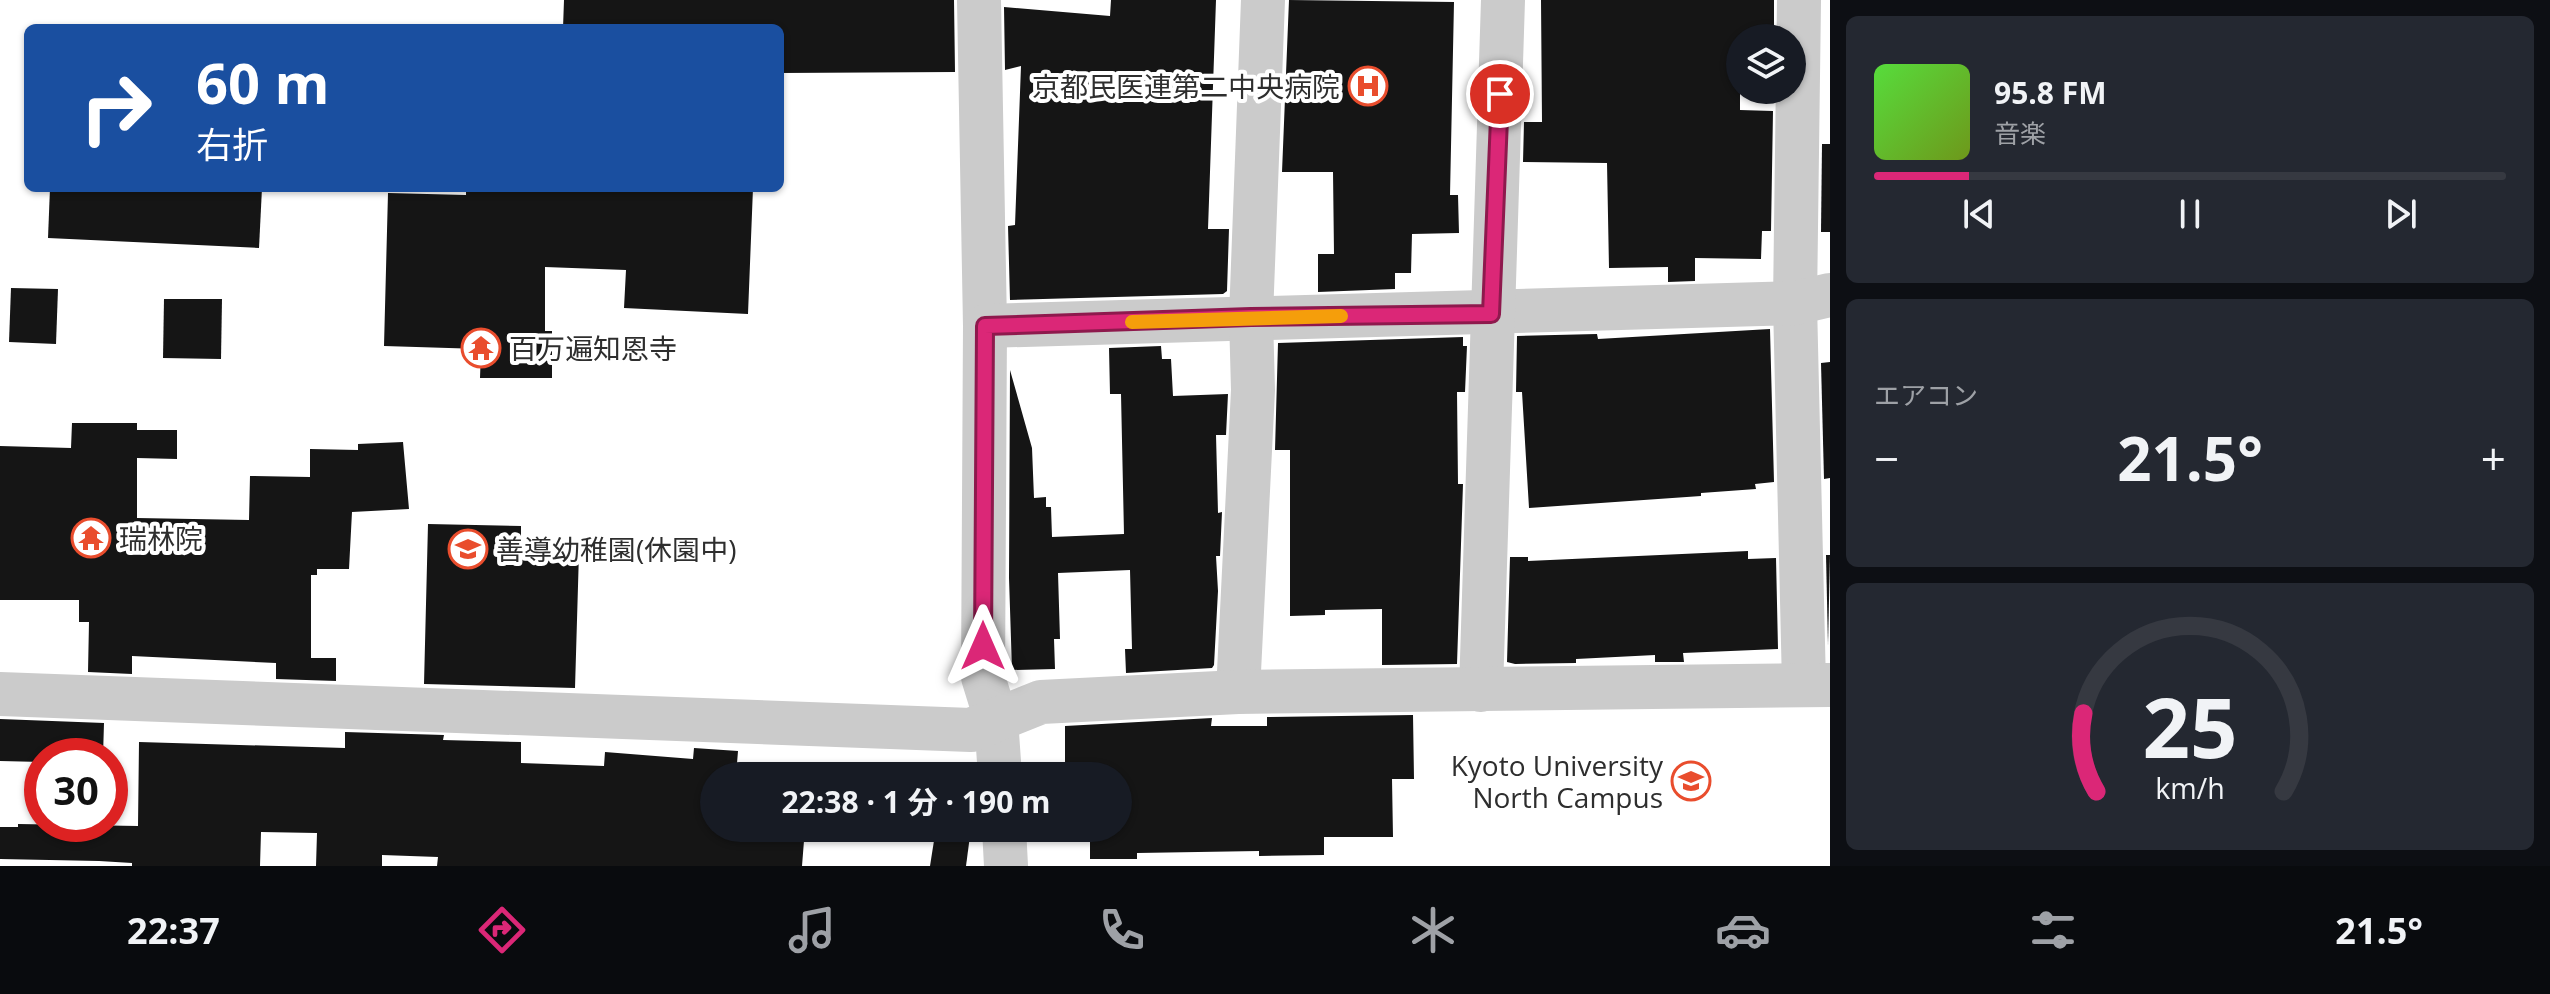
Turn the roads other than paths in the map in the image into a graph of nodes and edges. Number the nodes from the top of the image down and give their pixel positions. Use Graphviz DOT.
graph roads {
  1 [pos="979,0"];
  2 [pos="1263,0"];
  3 [pos="1503,0"];
  4 [pos="1799,0"];
  5 [pos="1813,299"];
  6 [pos="1491,314"];
  7 [pos="1251,317"];
  8 [pos="985,326"];
  9 [pos="1817,685"];
  10 [pos="1481,690"];
  11 [pos="1238,692"];
  12 [pos="0,694"];
  13 [pos="996,719"];
  14 [pos="999,762"];
  15 [pos="1005,842"];
  16 [pos="1006,866"];
  1 -- 8 [label="street"];
  2 -- 7 [label="street"];
  3 -- 6 [label="street"];
  4 -- 5 [label="street"];
  5 -- 6 [label="street"];
  5 -- 9 [label="street"];
  6 -- 7 [label="street"];
  6 -- 10 [label="street"];
  7 -- 8 [label="street"];
  7 -- 11 [label="street"];
  8 -- 13 [label="street"];
  9 -- 10 [label="street"];
  10 -- 11 [label="street"];
  11 -- 13 [label="street"];
  12 -- 13 [label="street"];
  13 -- 14 [label="street"];
  15 -- 16 [label="street"];
}
